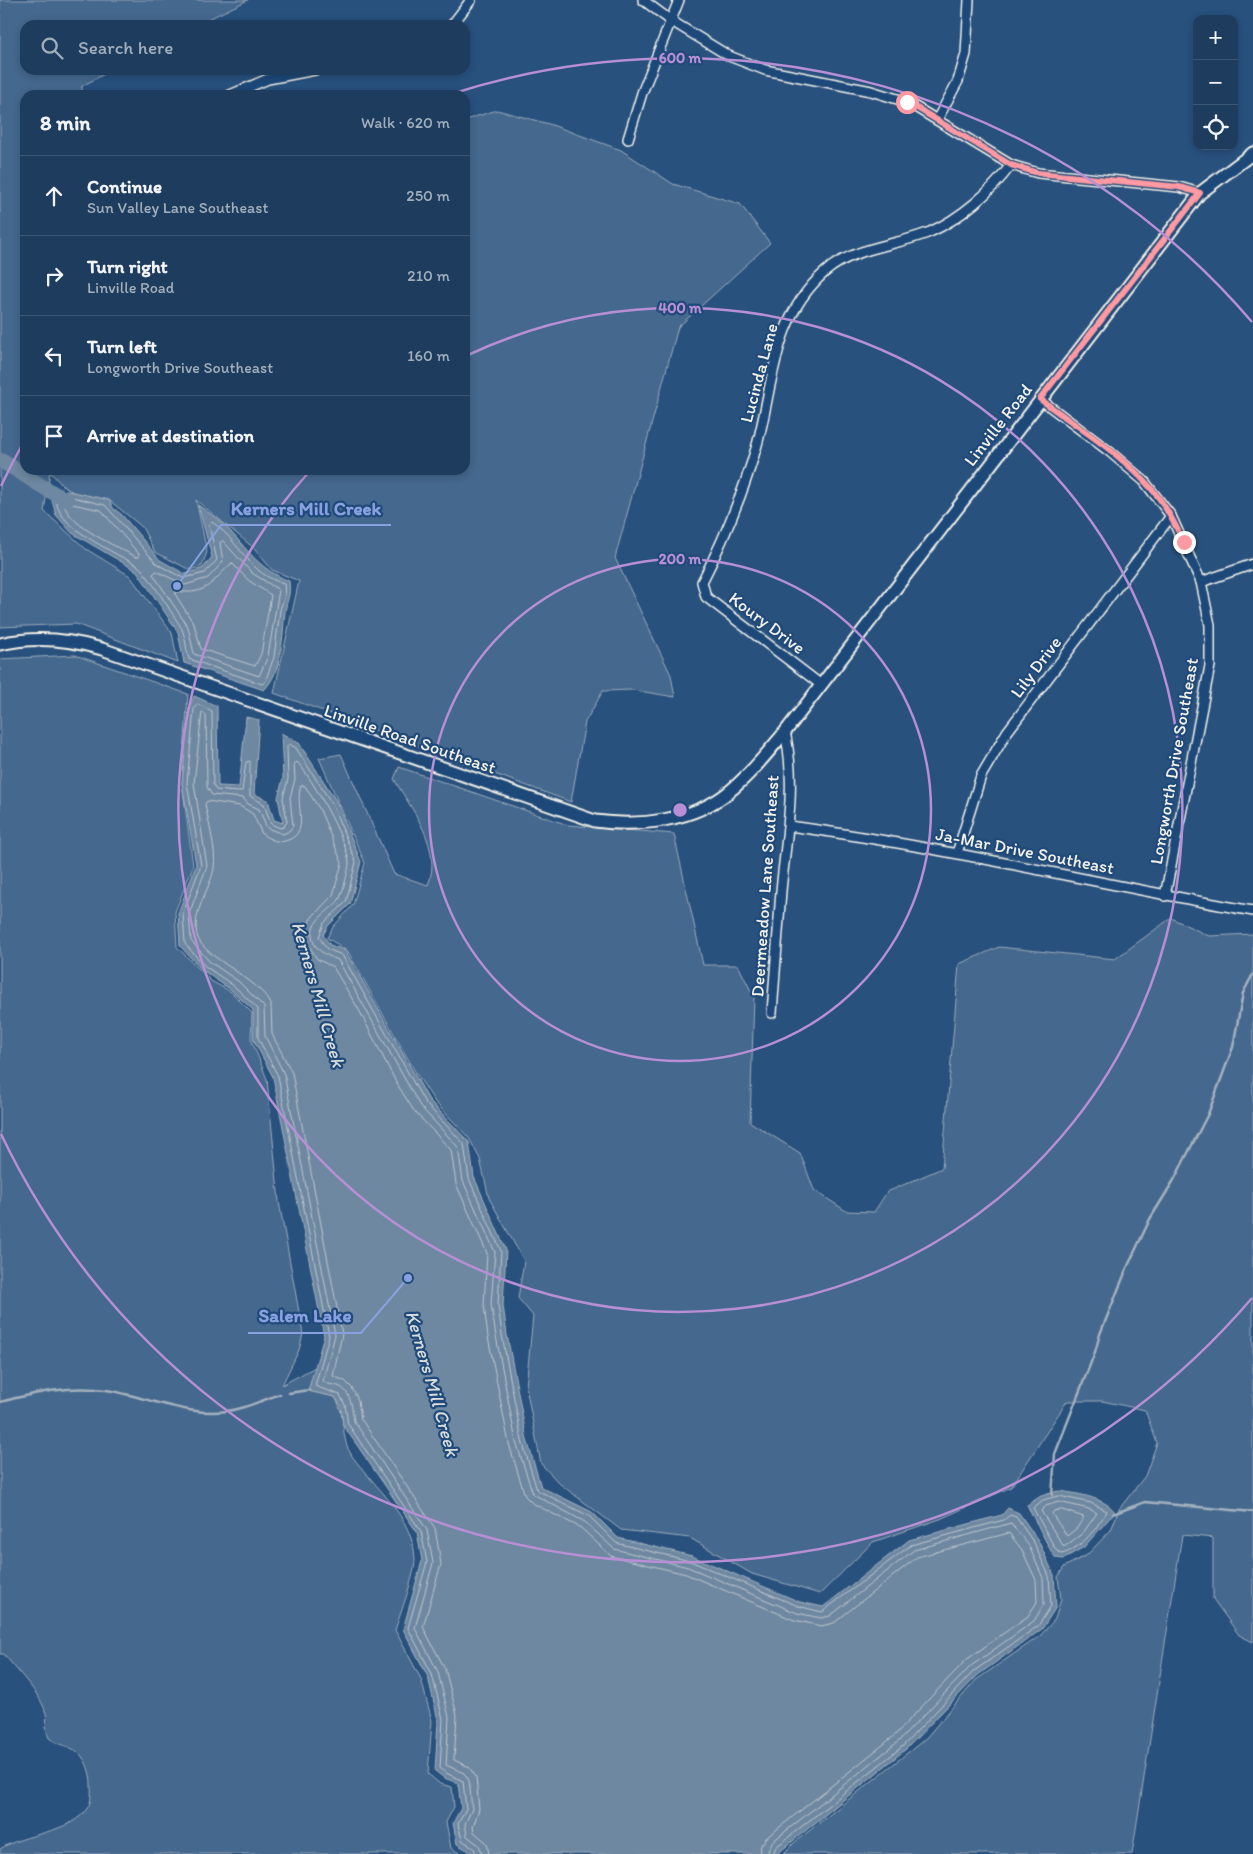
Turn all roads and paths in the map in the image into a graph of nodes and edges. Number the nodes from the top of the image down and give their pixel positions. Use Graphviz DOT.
graph roads {
  1 [pos="471,0"];
  2 [pos="644,0"];
  3 [pos="679,0"];
  4 [pos="969,0"];
  5 [pos="456,20"];
  6 [pos="670,20"];
  7 [pos="289,75"];
  8 [pos="242,90"];
  9 [pos="938,118"];
  10 [pos="628,139"];
  11 [pos="1253,153"];
  12 [pos="1011,165"];
  13 [pos="1200,193"];
  14 [pos="1040,399"];
  15 [pos="1171,516"];
  16 [pos="1253,564"];
  17 [pos="702,582"];
  18 [pos="1201,582"];
  19 [pos="0,644"];
  20 [pos="820,684"];
  21 [pos="785,732"];
  22 [pos="789,826"];
  23 [pos="956,853"];
  24 [pos="1165,896"];
  25 [pos="1253,911"];
  26 [pos="772,1012"];
  1 -- 5 [label="street"];
  2 -- 6 [label="street"];
  3 -- 6 [label="street"];
  4 -- 9 [label="street"];
  6 -- 9 [label="street"];
  6 -- 10 [label="street"];
  7 -- 8 [label="street"];
  9 -- 12 [label="street"];
  11 -- 13 [label="main road, Linville Road"];
  12 -- 13 [label="street"];
  12 -- 17 [label="street, Lucinda Lane"];
  13 -- 14 [label="main road, Linville Road"];
  14 -- 15 [label="street, Longworth Drive Southeast"];
  14 -- 20 [label="main road, Linville Road"];
  15 -- 18 [label="street, Longworth Drive Southeast"];
  15 -- 23 [label="street, Lily Drive"];
  16 -- 18 [label="street"];
  17 -- 20 [label="street, Koury Drive"];
  18 -- 24 [label="street, Longworth Drive Southeast"];
  19 -- 21 [label="main road, Linville Road Southeast"];
  20 -- 21 [label="main road, Linville Road"];
  21 -- 22 [label="street, Deermeadow Lane Southeast"];
  22 -- 23 [label="street, Ja-Mar Drive Southeast"];
  22 -- 26 [label="street, Deermeadow Lane Southeast"];
  23 -- 24 [label="street, Ja-Mar Drive Southeast"];
  24 -- 25 [label="street, Ja-Mar Drive Southeast"];
}
